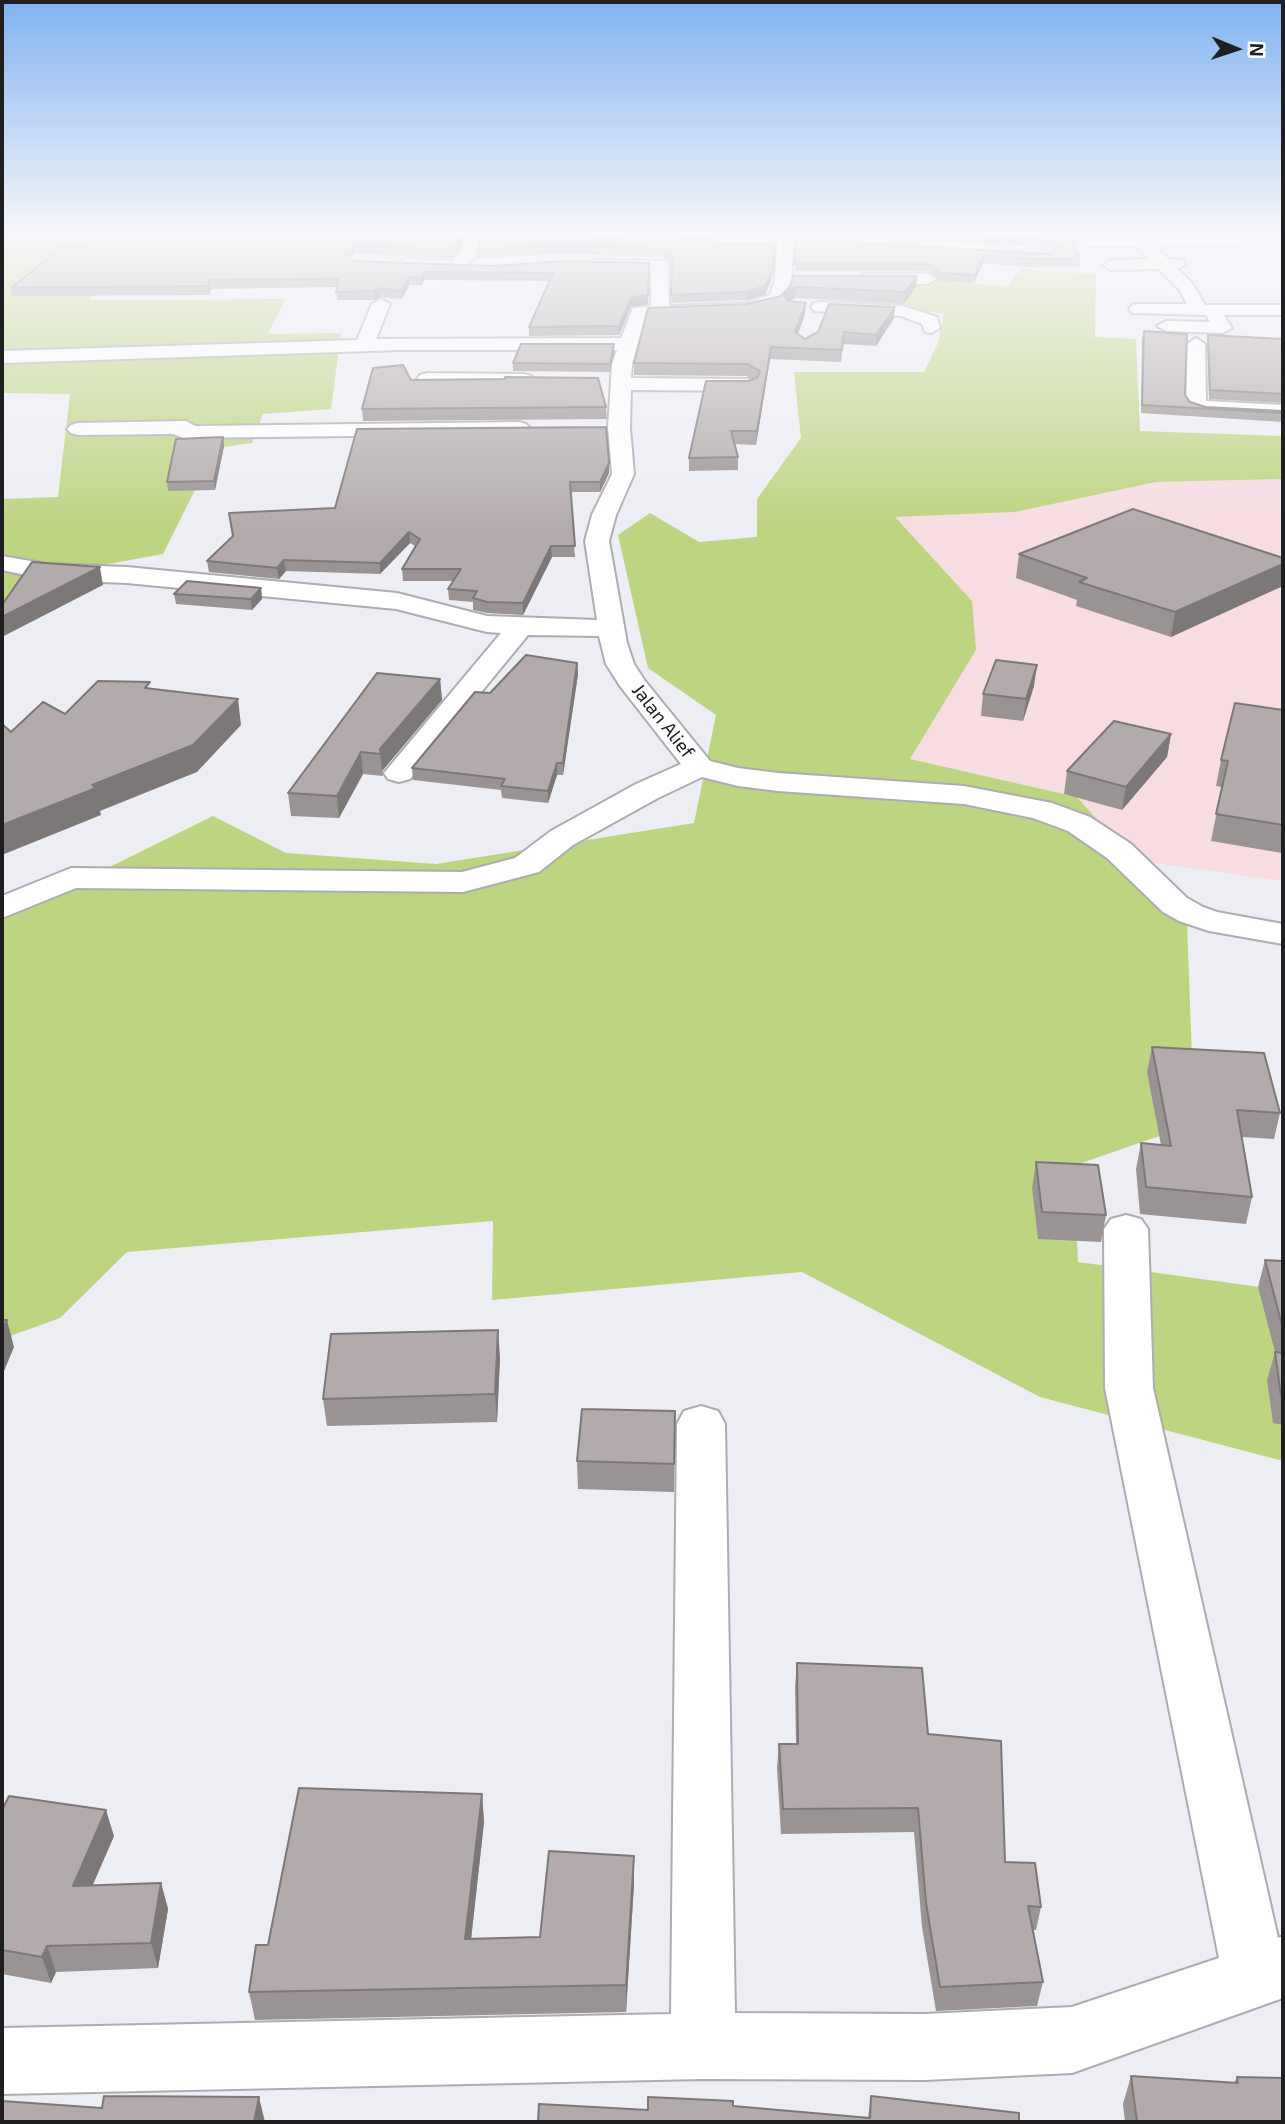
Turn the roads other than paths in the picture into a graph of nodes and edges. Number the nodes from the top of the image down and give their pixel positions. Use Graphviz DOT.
graph roads {
  1 [pos="370,331"];
  2 [pos="634,331"];
  3 [pos="630,344"];
  4 [pos="1196,344"];
  5 [pos="364,346"];
  6 [pos="2,357"];
  7 [pos="427,379"];
  8 [pos="538,380"];
  9 [pos="616,382"];
  10 [pos="747,384"];
  11 [pos="320,411"];
  12 [pos="1283,411"];
  13 [pos="534,428"];
  14 [pos="78,429"];
  15 [pos="306,430"];
  16 [pos="2,563"];
  17 [pos="521,626"];
  18 [pos="612,628"];
  19 [pos="699,767"];
  20 [pos="399,773"];
  21 [pos="2,908"];
  22 [pos="1283,934"];
  23 [pos="1126,1229"];
  24 [pos="701,1424"];
  25 [pos="1269,1972"];
  26 [pos="703,2046"];
  27 [pos="2,2061"];
  1 -- 5 [label="street"];
  2 -- 3 [label="street, Jalan Alief"];
  3 -- 5 [label="street"];
  3 -- 9 [label="street, Jalan Alief"];
  4 -- 12 [label="street"];
  5 -- 6 [label="street"];
  7 -- 8 [label="street"];
  9 -- 10 [label="street"];
  9 -- 18 [label="street, Jalan Alief"];
  11 -- 15 [label="street"];
  13 -- 15 [label="street"];
  14 -- 15 [label="street"];
  16 -- 17 [label="street"];
  17 -- 18 [label="street"];
  17 -- 20 [label="street"];
  18 -- 19 [label="street, Jalan Alief"];
  19 -- 21 [label="street"];
  19 -- 22 [label="street, Jalan Alief"];
  23 -- 25 [label="street"];
  24 -- 26 [label="street"];
  25 -- 26 [label="street"];
  26 -- 27 [label="street"];
}
